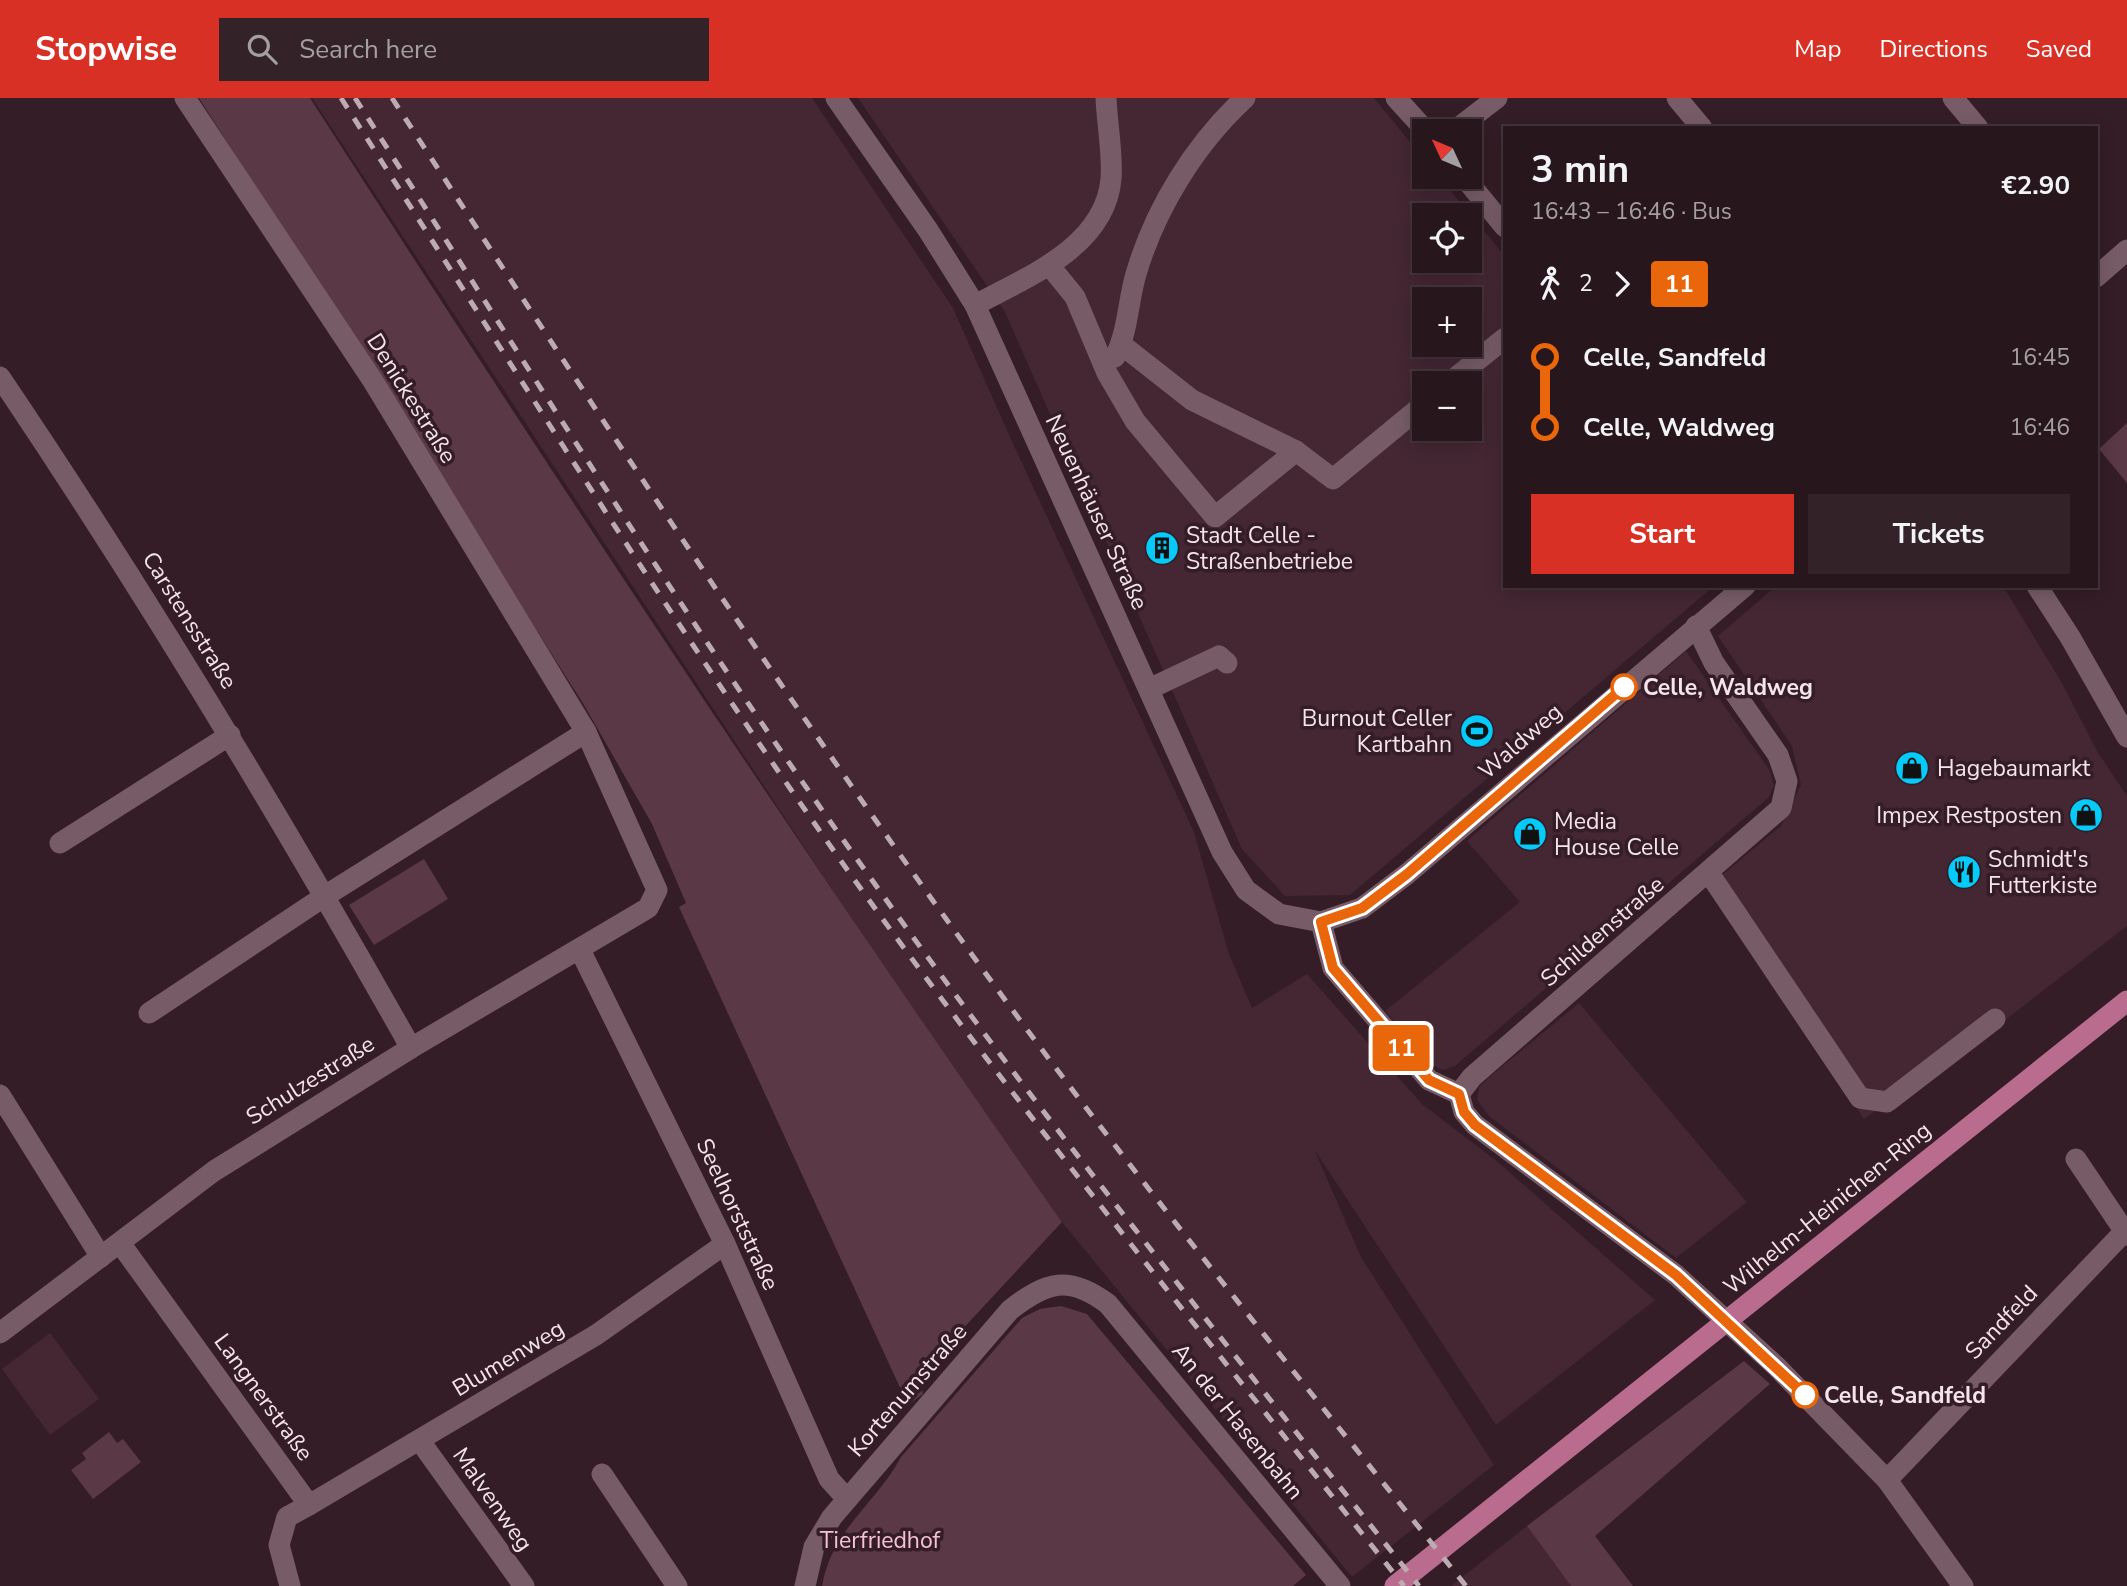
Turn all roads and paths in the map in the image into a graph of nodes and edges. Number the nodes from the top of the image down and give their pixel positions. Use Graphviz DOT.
graph roads {
  1 [pos="185,98"];
  2 [pos="836,98"];
  3 [pos="1106,98"];
  4 [pos="1245,98"];
  5 [pos="1396,98"];
  6 [pos="1497,98"];
  7 [pos="1677,98"];
  8 [pos="1953,98"];
  9 [pos="1415,119"];
  10 [pos="1470,119"];
  11 [pos="1700,126"];
  12 [pos="1976,126"];
  13 [pos="1474,189"];
  14 [pos="1503,225"];
  15 [pos="2127,250"];
  16 [pos="1049,265"];
  17 [pos="2098,273"];
  18 [pos="975,305"];
  19 [pos="1503,340"];
  20 [pos="1122,345"];
  21 [pos="1464,371"];
  22 [pos="1107,373"];
  23 [pos="0,377"];
  24 [pos="1412,414"];
  25 [pos="1296,451"];
  26 [pos="1743,588"];
  27 [pos="2038,588"];
  28 [pos="1696,626"];
  29 [pos="1227,663"];
  30 [pos="1151,688"];
  31 [pos="586,732"];
  32 [pos="230,735"];
  33 [pos="2127,737"];
  34 [pos="60,843"];
  35 [pos="1709,873"];
  36 [pos="657,890"];
  37 [pos="325,896"];
  38 [pos="1321,922"];
  39 [pos="580,950"];
  40 [pos="2127,1002"];
  41 [pos="149,1013"];
  42 [pos="1995,1019"];
  43 [pos="411,1048"];
  44 [pos="1459,1094"];
  45 [pos="0,1095"];
  46 [pos="2076,1159"];
  47 [pos="2126,1233"];
  48 [pos="120,1242"];
  49 [pos="725,1244"];
  50 [pos="100,1257"];
  51 [pos="1093,1293"];
  52 [pos="0,1333"];
  53 [pos="421,1441"];
  54 [pos="602,1474"];
  55 [pos="1887,1480"];
  56 [pos="847,1499"];
  57 [pos="309,1504"];
  58 [pos="290,1586"];
  59 [pos="524,1586"];
  60 [pos="677,1586"];
  61 [pos="805,1586"];
  62 [pos="1340,1586"];
  63 [pos="1395,1586"];
  64 [pos="1963,1586"];
  1 -- 31 [label="street, Denickestraße"];
  2 -- 18 [label="street, Neuenhäuser Straße"];
  3 -- 16 [label="street"];
  4 -- 20 [label="street"];
  5 -- 9 [label="street"];
  6 -- 10 [label="street"];
  7 -- 11 [label="street"];
  8 -- 12 [label="street"];
  13 -- 14 [label="street"];
  15 -- 17 [label="street"];
  16 -- 18 [label="street"];
  16 -- 22 [label="street"];
  18 -- 30 [label="street, Neuenhäuser Straße"];
  19 -- 21 [label="street"];
  20 -- 22 [label="street"];
  20 -- 25 [label="street"];
  22 -- 25 [label="street"];
  23 -- 32 [label="street, Carstensstraße"];
  24 -- 25 [label="street"];
  26 -- 28 [label="street, Waldweg"];
  27 -- 33 [label="street"];
  28 -- 35 [label="street, Schildenstraße"];
  28 -- 38 [label="street, Waldweg"];
  29 -- 30 [label="street"];
  30 -- 38 [label="street, Neuenhäuser Straße"];
  31 -- 36 [label="street, Denickestraße"];
  31 -- 37 [label="street"];
  32 -- 34 [label="street"];
  32 -- 37 [label="street, Carstensstraße"];
  35 -- 42 [label="street"];
  35 -- 44 [label="street, Schildenstraße"];
  36 -- 39 [label="street, Schulzestraße"];
  37 -- 41 [label="street"];
  37 -- 43 [label="street, Carstensstraße"];
  38 -- 44 [label="street"];
  39 -- 43 [label="street, Schulzestraße"];
  39 -- 49 [label="street, Seelhorststraße"];
  40 -- 63 [label="main road, Wilhelm-Heinichen-Ring"];
  43 -- 48 [label="street, Schulzestraße"];
  44 -- 55 [label="street"];
  45 -- 50 [label="street"];
  46 -- 47 [label="street, Sandfeld"];
  47 -- 55 [label="street, Sandfeld"];
  48 -- 50 [label="street, Schulzestraße"];
  48 -- 57 [label="street, Langnerstraße"];
  49 -- 53 [label="street, Blumenweg"];
  49 -- 56 [label="street, Seelhorststraße"];
  50 -- 52 [label="street, Schulzestraße"];
  51 -- 56 [label="street, Kortenumstraße"];
  51 -- 62 [label="street, An der Hasenbahn"];
  53 -- 57 [label="street, Blumenweg"];
  53 -- 59 [label="street, Malvenweg"];
  54 -- 60 [label="street"];
  55 -- 64 [label="street"];
  56 -- 61 [label="street, Kortenumstraße"];
  57 -- 58 [label="street"];
}
